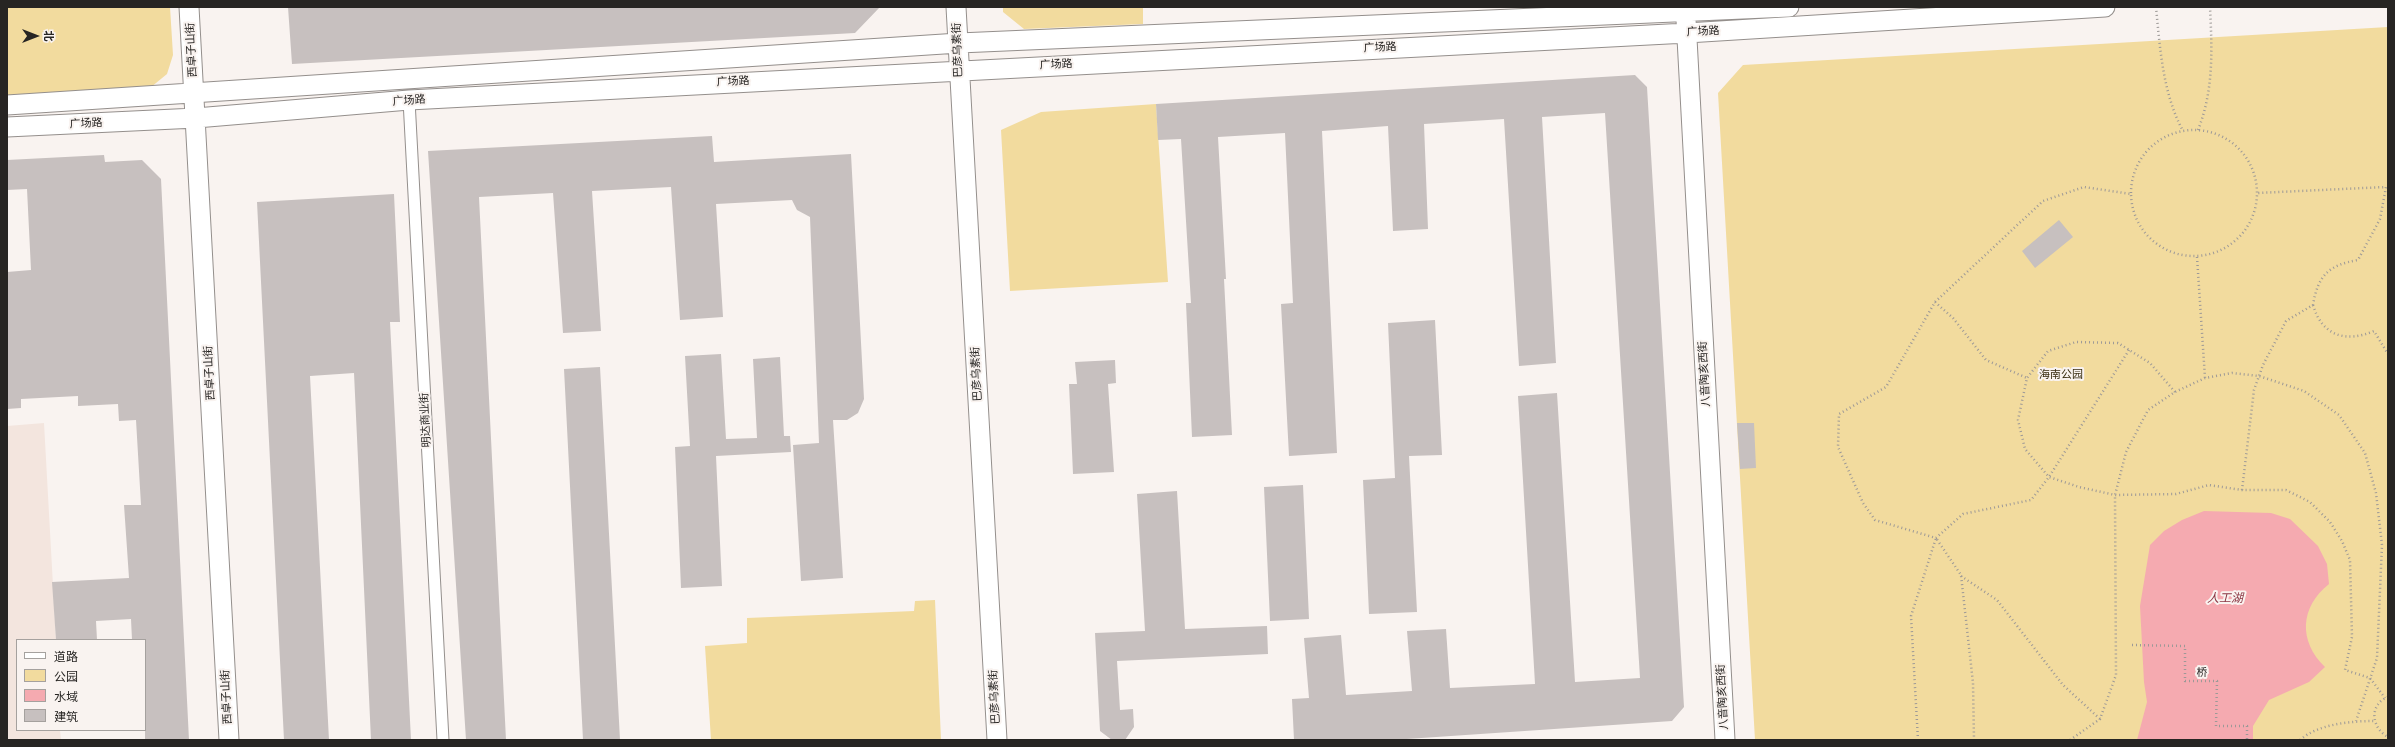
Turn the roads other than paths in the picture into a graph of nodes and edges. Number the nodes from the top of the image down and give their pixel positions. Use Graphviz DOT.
graph roads {
  1 [pos="189,7"];
  2 [pos="947,7"];
  3 [pos="956,7"];
  4 [pos="1789,7"];
  5 [pos="2106,7"];
  6 [pos="1686,10"];
  7 [pos="1687,33"];
  8 [pos="954,44"];
  9 [pos="955,70"];
  10 [pos="194,93"];
  11 [pos="409,100"];
  12 [pos="7,105"];
  13 [pos="196,118"];
  14 [pos="7,127"];
  15 [pos="230,740"];
  16 [pos="443,740"];
  17 [pos="988,740"];
  18 [pos="998,740"];
  19 [pos="1725,740"];
  1 -- 10 [label="street, 西卓子山街"];
  2 -- 8 [label="street, 巴彦乌素街"];
  3 -- 8 [label="street, 巴彦乌素街"];
  4 -- 6 [label="street, 广场路"];
  5 -- 7 [label="street, 广场路"];
  6 -- 7 [label="street, 八音陶亥西街"];
  6 -- 8 [label="street, 广场路"];
  7 -- 9 [label="street, 广场路"];
  7 -- 19 [label="street, 八音陶亥西街"];
  8 -- 9 [label="street, 巴彦乌素街"];
  8 -- 10 [label="street, 广场路"];
  9 -- 11 [label="street, 广场路"];
  9 -- 17 [label="street, 巴彦乌素街"];
  9 -- 18 [label="street, 巴彦乌素街"];
  10 -- 12 [label="street, 广场路"];
  10 -- 13 [label="street, 西卓子山街"];
  11 -- 13 [label="street, 广场路"];
  11 -- 16 [label="street, 明达商业街"];
  13 -- 14 [label="street, 广场路"];
  13 -- 15 [label="street, 西卓子山街"];
}
